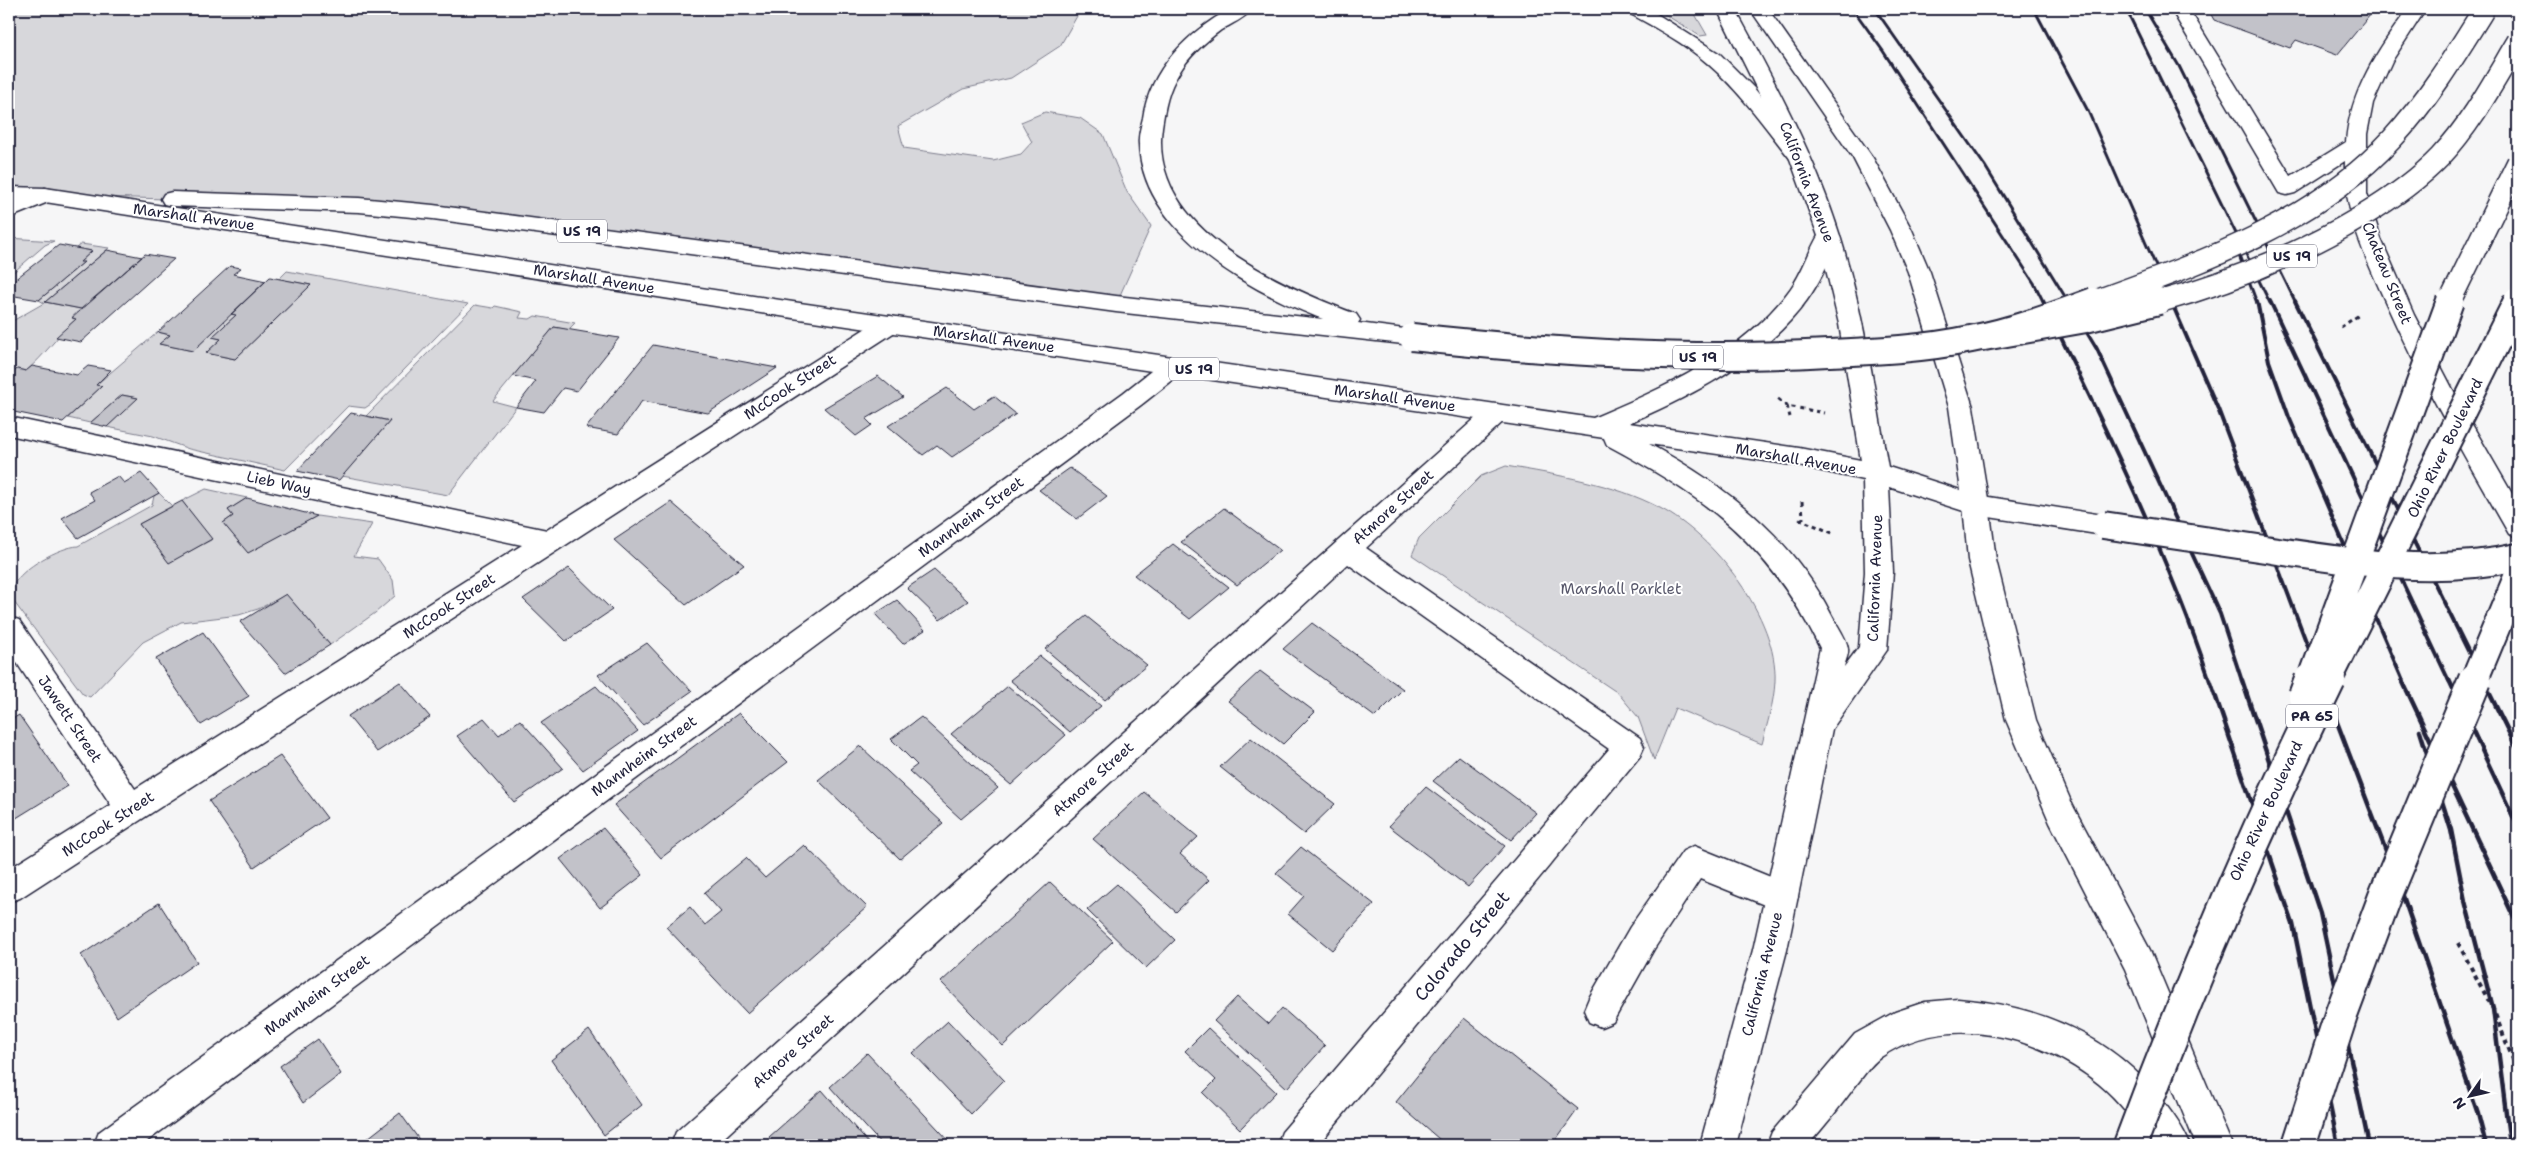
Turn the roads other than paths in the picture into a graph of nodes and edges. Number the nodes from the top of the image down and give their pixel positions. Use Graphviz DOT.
graph roads {
  1 [pos="1243,9"];
  2 [pos="1636,9"];
  3 [pos="1726,9"];
  4 [pos="1759,9"];
  5 [pos="2180,9"];
  6 [pos="2417,9"];
  7 [pos="2484,9"];
  8 [pos="2518,41"];
  9 [pos="2358,144"];
  10 [pos="1798,156"];
  11 [pos="2518,162"];
  12 [pos="9,194"];
  13 [pos="45,195"];
  14 [pos="9,211"];
  15 [pos="1829,236"];
  16 [pos="2518,298"];
  17 [pos="890,324"];
  18 [pos="1984,336"];
  19 [pos="1412,338"];
  20 [pos="1174,366"];
  21 [pos="1498,413"];
  22 [pos="9,426"];
  23 [pos="1594,427"];
  24 [pos="1876,473"];
  25 [pos="2490,478"];
  26 [pos="2518,496"];
  27 [pos="1976,505"];
  28 [pos="2518,527"];
  29 [pos="550,541"];
  30 [pos="1347,549"];
  31 [pos="2518,557"];
  32 [pos="2518,575"];
  33 [pos="9,628"];
  34 [pos="1817,728"];
  35 [pos="131,809"];
  36 [pos="2259,823"];
  37 [pos="9,887"];
  38 [pos="1782,897"];
  39 [pos="1601,1010"];
  40 [pos="112,1145"];
  41 [pos="689,1145"];
  42 [pos="1295,1145"];
  43 [pos="1718,1145"];
  44 [pos="1785,1145"];
  45 [pos="2130,1145"];
  46 [pos="2172,1145"];
  47 [pos="2214,1145"];
  48 [pos="2299,1145"];
  1 -- 19 [label="main road"];
  2 -- 10 [label="main road"];
  3 -- 10 [label="main road, California Avenue"];
  4 -- 27 [label="main road"];
  5 -- 9 [label="main road"];
  6 -- 9 [label="main road, Chateau Street"];
  7 -- 18 [label="main road, bridge"];
  8 -- 18 [label="main road, US 19, bridge"];
  9 -- 25 [label="main road, Chateau Street"];
  10 -- 15 [label="main road, California Avenue"];
  11 -- 36 [label="main road, bridge"];
  12 -- 13 [label="main road, Marshall Avenue / US 19"];
  13 -- 14 [label="main road"];
  13 -- 17 [label="main road, Marshall Avenue / US 19"];
  13 -- 19 [label="main road, US 19"];
  15 -- 23 [label="main road"];
  15 -- 24 [label="main road, California Avenue"];
  16 -- 36 [label="main road, Ohio River Boulevard / PA 65, bridge"];
  17 -- 20 [label="main road, Marshall Avenue / US 19"];
  17 -- 29 [label="main road, McCook Street"];
  18 -- 19 [label="main road, US 19, bridge"];
  20 -- 21 [label="main road, Marshall Avenue / US 19"];
  20 -- 40 [label="main road, Mannheim Street"];
  21 -- 23 [label="main road, Marshall Avenue / US 19"];
  21 -- 30 [label="main road, Atmore Street"];
  22 -- 29 [label="main road, Lieb Way"];
  23 -- 24 [label="main road, Marshall Avenue / US 19"];
  23 -- 34 [label="main road"];
  24 -- 27 [label="main road, Marshall Avenue / US 19"];
  24 -- 34 [label="main road, California Avenue"];
  25 -- 26 [label="main road"];
  25 -- 28 [label="main road, Chateau Street"];
  27 -- 31 [label="main road, US 19, bridge"];
  27 -- 47 [label="main road"];
  29 -- 35 [label="main road, McCook Street"];
  30 -- 41 [label="main road, Atmore Street"];
  30 -- 42 [label="main road, Colorado Street"];
  32 -- 48 [label="main road, bridge"];
  33 -- 35 [label="main road, Jawett Street"];
  34 -- 38 [label="main road, California Avenue"];
  35 -- 37 [label="main road, McCook Street"];
  36 -- 45 [label="main road, Ohio River Boulevard / PA 65, bridge"];
  38 -- 39 [label="main road"];
  38 -- 43 [label="main road, California Avenue"];
  44 -- 46 [label="main road"];
}
